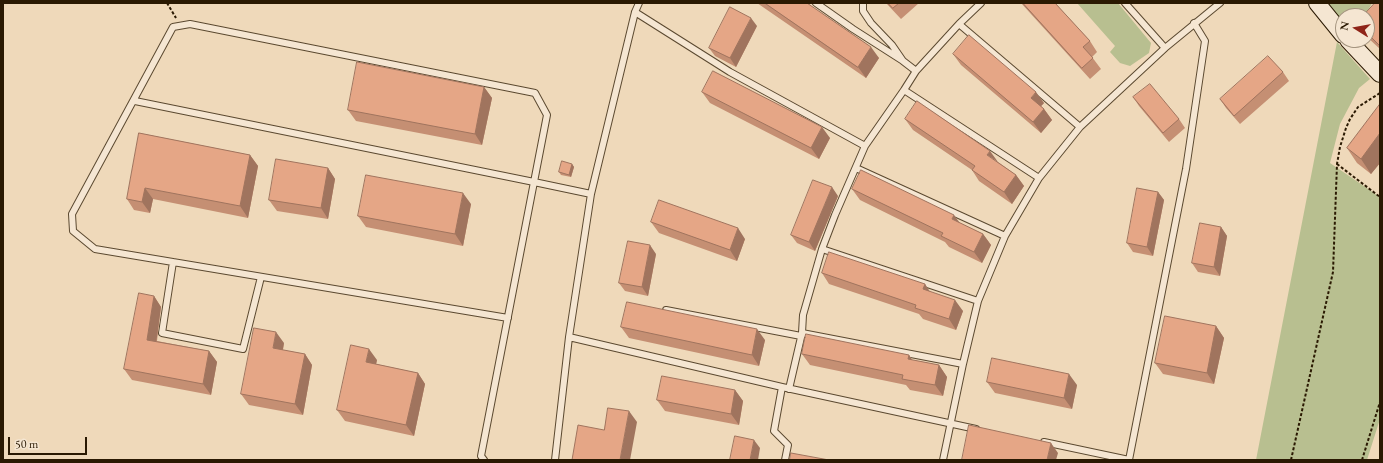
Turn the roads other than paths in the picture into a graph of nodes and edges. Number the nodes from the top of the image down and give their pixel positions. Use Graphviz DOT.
graph roads {
  1 [pos="639,3"];
  2 [pos="816,3"];
  3 [pos="863,3"];
  4 [pos="981,3"];
  5 [pos="1125,3"];
  6 [pos="1220,3"];
  7 [pos="1317,3"];
  8 [pos="635,12"];
  9 [pos="1194,23"];
  10 [pos="959,24"];
  11 [pos="1335,25"];
  12 [pos="1165,48"];
  13 [pos="1356,48"];
  14 [pos="903,61"];
  15 [pos="916,71"];
  16 [pos="1380,74"];
  17 [pos="904,90"];
  18 [pos="135,101"];
  19 [pos="1080,127"];
  20 [pos="865,146"];
  21 [pos="856,168"];
  22 [pos="1038,178"];
  23 [pos="534,182"];
  24 [pos="591,194"];
  25 [pos="1005,236"];
  26 [pos="822,249"];
  27 [pos="173,262"];
  28 [pos="261,277"];
  29 [pos="978,301"];
  30 [pos="666,310"];
  31 [pos="508,318"];
  32 [pos="801,335"];
  33 [pos="569,337"];
  34 [pos="962,364"];
  35 [pos="782,387"];
  36 [pos="789,389"];
  37 [pos="950,424"];
  38 [pos="981,430"];
  39 [pos="1036,441"];
  40 [pos="484,460"];
  41 [pos="555,460"];
  42 [pos="785,460"];
  43 [pos="943,460"];
  44 [pos="1129,460"];
  1 -- 8 [label="lane"];
  2 -- 14 [label="lane"];
  3 -- 14 [label="lane"];
  4 -- 10 [label="lane"];
  5 -- 12 [label="lane"];
  6 -- 9 [label="lane"];
  7 -- 11 [label="street"];
  8 -- 20 [label="lane"];
  8 -- 24 [label="lane"];
  9 -- 12 [label="lane"];
  9 -- 44 [label="lane"];
  10 -- 15 [label="lane"];
  10 -- 19 [label="lane"];
  12 -- 19 [label="lane"];
  13 -- 16 [label="street"];
  14 -- 15 [label="lane"];
  15 -- 17 [label="lane"];
  17 -- 20 [label="lane"];
  17 -- 22 [label="lane"];
  18 -- 23 [label="lane"];
  18 -- 23 [label="lane"];
  18 -- 27 [label="lane"];
  19 -- 22 [label="lane"];
  20 -- 21 [label="lane"];
  21 -- 25 [label="lane"];
  21 -- 26 [label="lane"];
  22 -- 25 [label="lane"];
  23 -- 24 [label="lane"];
  23 -- 31 [label="lane"];
  24 -- 33 [label="lane"];
  25 -- 29 [label="lane"];
  26 -- 29 [label="lane"];
  26 -- 32 [label="lane"];
  27 -- 28 [label="lane"];
  27 -- 28 [label="lane"];
  28 -- 31 [label="lane"];
  29 -- 34 [label="lane"];
  30 -- 32 [label="lane"];
  31 -- 40 [label="lane"];
  32 -- 34 [label="lane"];
  32 -- 36 [label="lane"];
  33 -- 35 [label="lane"];
  33 -- 41 [label="lane"];
  34 -- 37 [label="lane"];
  35 -- 36 [label="lane"];
  35 -- 42 [label="lane"];
  36 -- 37 [label="lane"];
  37 -- 38 [label="lane"];
  37 -- 43 [label="lane"];
  39 -- 44 [label="lane"];
}
